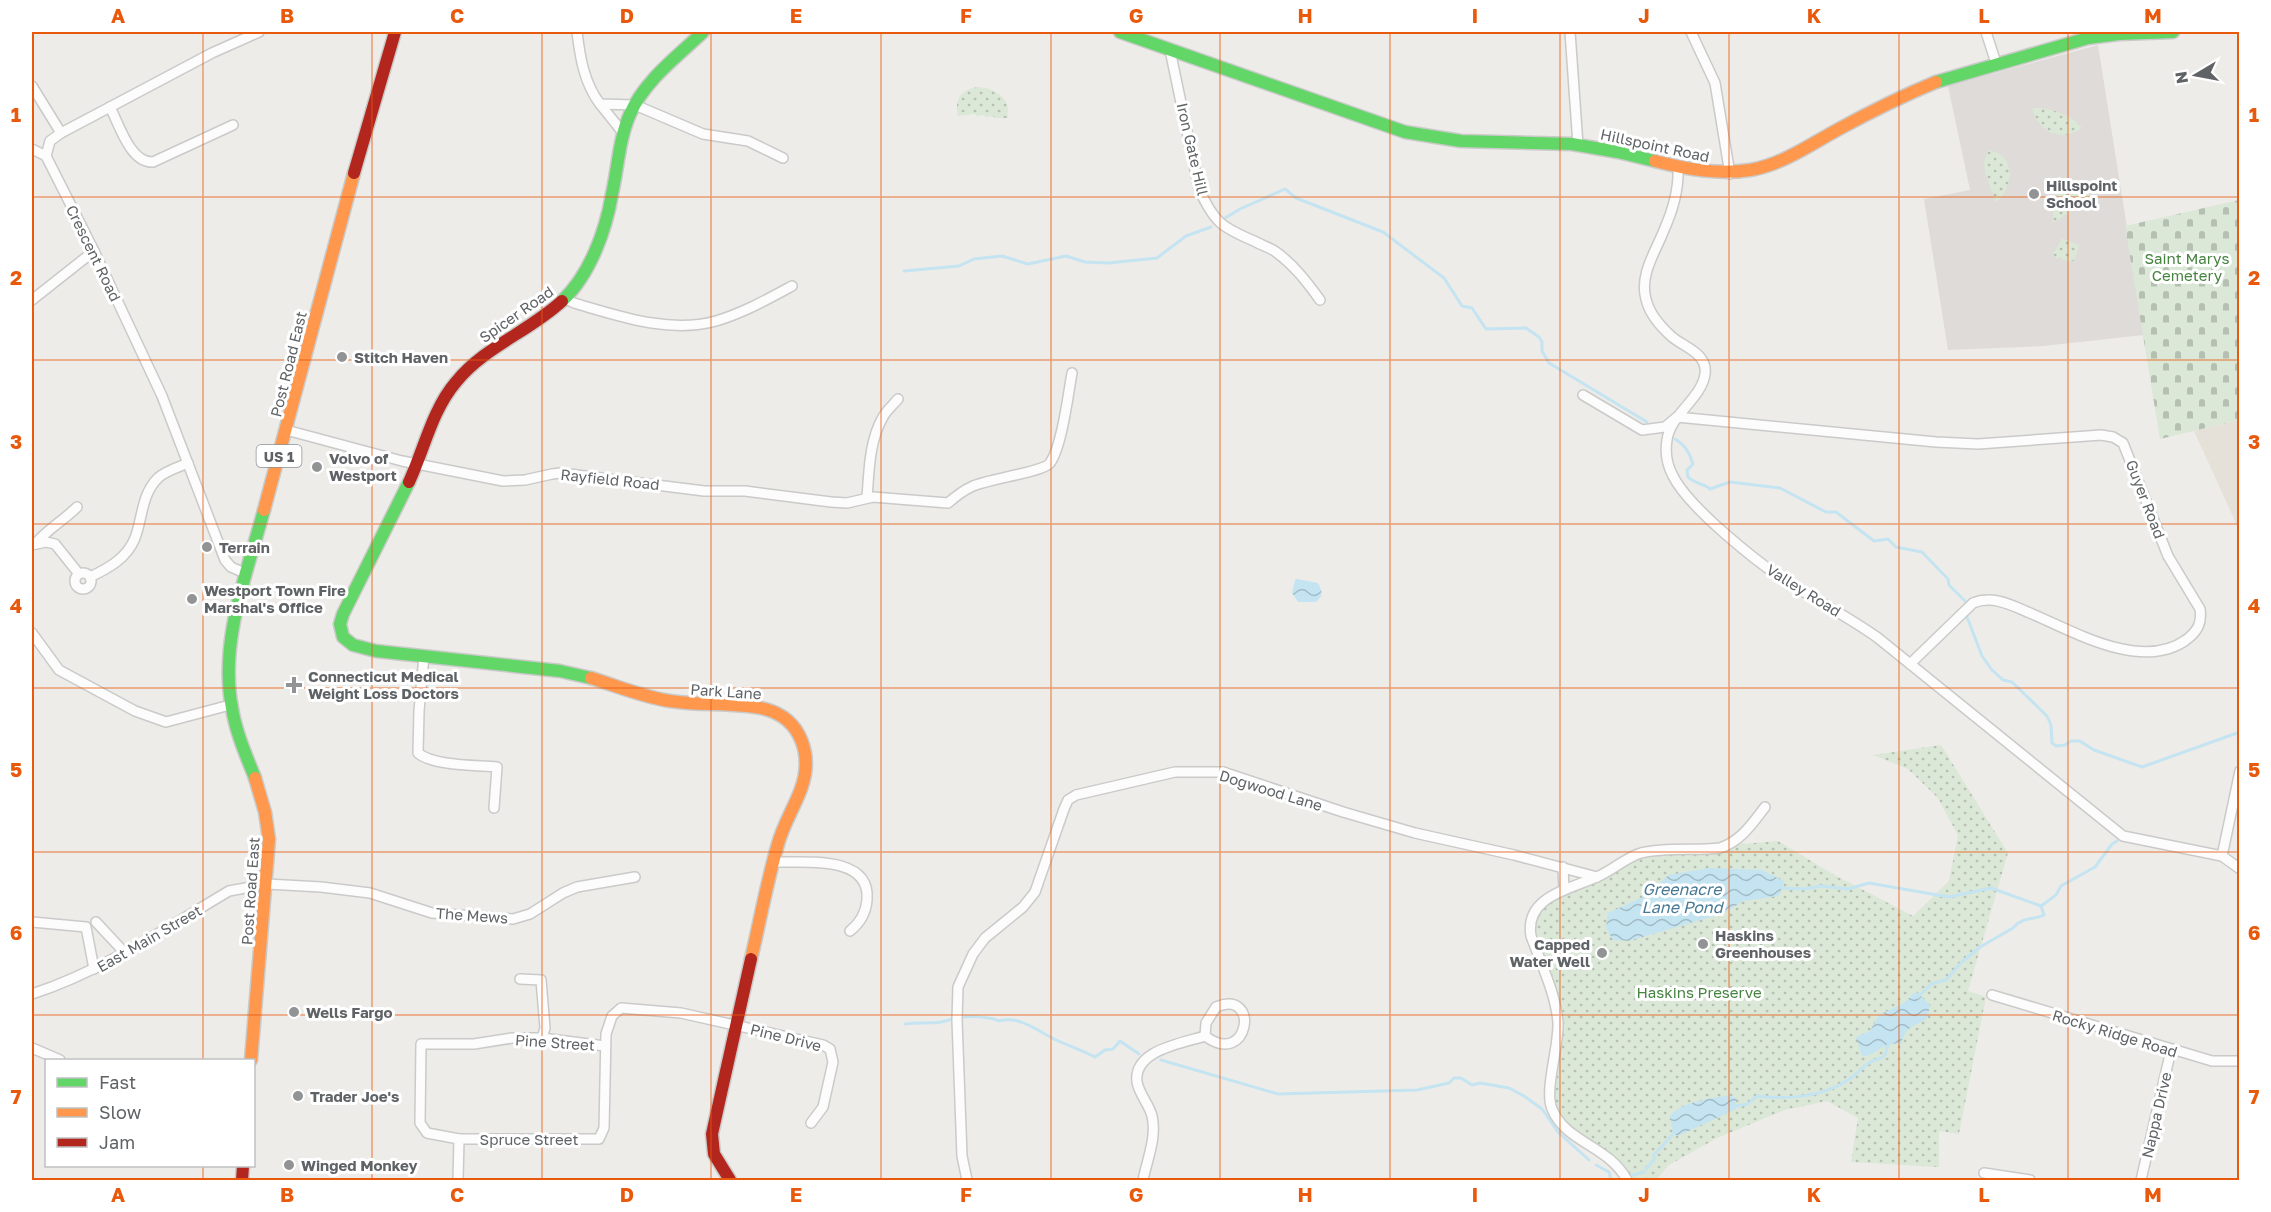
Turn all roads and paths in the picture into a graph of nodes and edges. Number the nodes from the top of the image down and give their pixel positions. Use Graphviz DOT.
graph roads {
  1 [pos="259,32"];
  2 [pos="395,32"];
  3 [pos="577,32"];
  4 [pos="703,32"];
  5 [pos="1120,32"];
  6 [pos="1570,32"];
  7 [pos="1691,32"];
  8 [pos="1986,32"];
  9 [pos="2174,32"];
  10 [pos="1170,50"];
  11 [pos="1996,63"];
  12 [pos="32,86"];
  13 [pos="600,104"];
  14 [pos="635,105"];
  15 [pos="111,106"];
  16 [pos="233,125"];
  17 [pos="61,133"];
  18 [pos="624,134"];
  19 [pos="1578,145"];
  20 [pos="32,148"];
  21 [pos="46,156"];
  22 [pos="783,159"];
  23 [pos="1678,168"];
  24 [pos="1730,174"];
  25 [pos="94,251"];
  26 [pos="792,286"];
  27 [pos="566,299"];
  28 [pos="32,300"];
  29 [pos="1320,300"];
  30 [pos="1072,373"];
  31 [pos="1583,395"];
  32 [pos="898,399"];
  33 [pos="1677,417"];
  34 [pos="286,430"];
  35 [pos="188,463"];
  36 [pos="417,464"];
  37 [pos="867,498"];
  38 [pos="77,507"];
  39 [pos="55,527"];
  40 [pos="34,544"];
  41 [pos="55,544"];
  42 [pos="79,574"];
  43 [pos="247,574"];
  44 [pos="90,577"];
  45 [pos="339,624"];
  46 [pos="32,633"];
  47 [pos="424,656"];
  48 [pos="1910,664"];
  49 [pos="230,705"];
  50 [pos="2240,771"];
  51 [pos="1765,807"];
  52 [pos="494,808"];
  53 [pos="2222,856"];
  54 [pos="773,862"];
  55 [pos="1563,867"];
  56 [pos="2240,869"];
  57 [pos="635,877"];
  58 [pos="1597,877"];
  59 [pos="267,884"];
  60 [pos="1564,890"];
  61 [pos="32,922"];
  62 [pos="96,922"];
  63 [pos="850,931"];
  64 [pos="124,952"];
  65 [pos="94,969"];
  66 [pos="520,979"];
  67 [pos="32,994"];
  68 [pos="1992,996"];
  69 [pos="663,1011"];
  70 [pos="737,1024"];
  71 [pos="1205,1036"];
  72 [pos="542,1038"];
  73 [pos="421,1044"];
  74 [pos="605,1046"];
  75 [pos="32,1048"];
  76 [pos="2172,1050"];
  77 [pos="58,1059"];
  78 [pos="251,1059"];
  79 [pos="2240,1061"];
  80 [pos="811,1123"];
  81 [pos="459,1139"];
  82 [pos="1984,1173"];
  83 [pos="458,1180"];
  84 [pos="730,1180"];
  85 [pos="967,1180"];
  86 [pos="1143,1180"];
  87 [pos="1627,1180"];
  88 [pos="2030,1180"];
  89 [pos="2140,1180"];
  1 -- 15 [label="street"];
  2 -- 34 [label="street, Post Road East / US 1"];
  3 -- 13 [label="street"];
  4 -- 14 [label="street, Spicer Road"];
  5 -- 10 [label="street, Hillspoint Road"];
  6 -- 19 [label="street"];
  7 -- 24 [label="street"];
  8 -- 11 [label="street"];
  9 -- 11 [label="street, Hillspoint Road"];
  10 -- 19 [label="street, Hillspoint Road"];
  10 -- 29 [label="street, Iron Gate Hill"];
  11 -- 24 [label="street, Hillspoint Road"];
  12 -- 17 [label="street"];
  13 -- 14 [label="street"];
  13 -- 18 [label="street"];
  14 -- 18 [label="street, Spicer Road"];
  14 -- 22 [label="street"];
  15 -- 16 [label="street"];
  15 -- 17 [label="street"];
  17 -- 21 [label="street"];
  18 -- 27 [label="street, Spicer Road"];
  19 -- 23 [label="street, Hillspoint Road"];
  20 -- 21 [label="street"];
  21 -- 25 [label="street, Crescent Road"];
  23 -- 24 [label="street, Hillspoint Road"];
  23 -- 33 [label="street, Valley Road"];
  25 -- 28 [label="street"];
  25 -- 35 [label="street, Crescent Road"];
  26 -- 27 [label="street"];
  27 -- 36 [label="street, Spicer Road"];
  30 -- 37 [label="street, Rayfield Road"];
  31 -- 33 [label="street"];
  32 -- 37 [label="street"];
  33 -- 48 [label="street, Valley Road"];
  33 -- 48 [label="street, Guyer Road"];
  34 -- 36 [label="street, Rayfield Road"];
  34 -- 43 [label="street, Post Road East / US 1"];
  35 -- 43 [label="street, Crescent Road"];
  35 -- 44 [label="street"];
  36 -- 37 [label="street, Rayfield Road"];
  36 -- 45 [label="street, Spicer Road"];
  38 -- 39 [label="street"];
  39 -- 40 [label="street"];
  39 -- 41 [label="street"];
  40 -- 41 [label="street"];
  41 -- 42 [label="street"];
  42 -- 44 [label="street"];
  42 -- 44 [label="street"];
  43 -- 49 [label="street, Post Road East / US 1"];
  45 -- 47 [label="street, Park Lane"];
  46 -- 49 [label="street"];
  47 -- 52 [label="street"];
  47 -- 54 [label="street, Park Lane"];
  48 -- 53 [label="street, Valley Road"];
  49 -- 59 [label="street, Post Road East / US 1"];
  50 -- 53 [label="street"];
  51 -- 58 [label="street"];
  53 -- 56 [label="street, Valley Road"];
  54 -- 63 [label="street"];
  54 -- 70 [label="street, Park Lane"];
  55 -- 58 [label="street, Dogwood Lane"];
  55 -- 60 [label="street"];
  55 -- 85 [label="street, Dogwood Lane"];
  57 -- 59 [label="street, The Mews"];
  58 -- 60 [label="street"];
  59 -- 64 [label="street, East Main Street"];
  59 -- 78 [label="street, Post Road East / US 1"];
  60 -- 87 [label="street"];
  61 -- 65 [label="street"];
  62 -- 64 [label="street"];
  64 -- 65 [label="street, East Main Street"];
  65 -- 67 [label="street, East Main Street"];
  66 -- 72 [label="street"];
  68 -- 76 [label="street, Rocky Ridge Road"];
  69 -- 70 [label="street, Pine Drive"];
  69 -- 74 [label="street, Pine Street"];
  70 -- 80 [label="street, Pine Drive"];
  70 -- 84 [label="street, Park Lane"];
  71 -- 71 [label="street"];
  71 -- 86 [label="street"];
  72 -- 73 [label="street, Pine Street"];
  72 -- 74 [label="street, Pine Street"];
  73 -- 81 [label="street, Spruce Street"];
  74 -- 81 [label="street, Spruce Street"];
  75 -- 77 [label="street"];
  76 -- 79 [label="street, Rocky Ridge Road"];
  76 -- 89 [label="street, Nappa Drive"];
  81 -- 83 [label="street"];
  82 -- 88 [label="street"];
}
